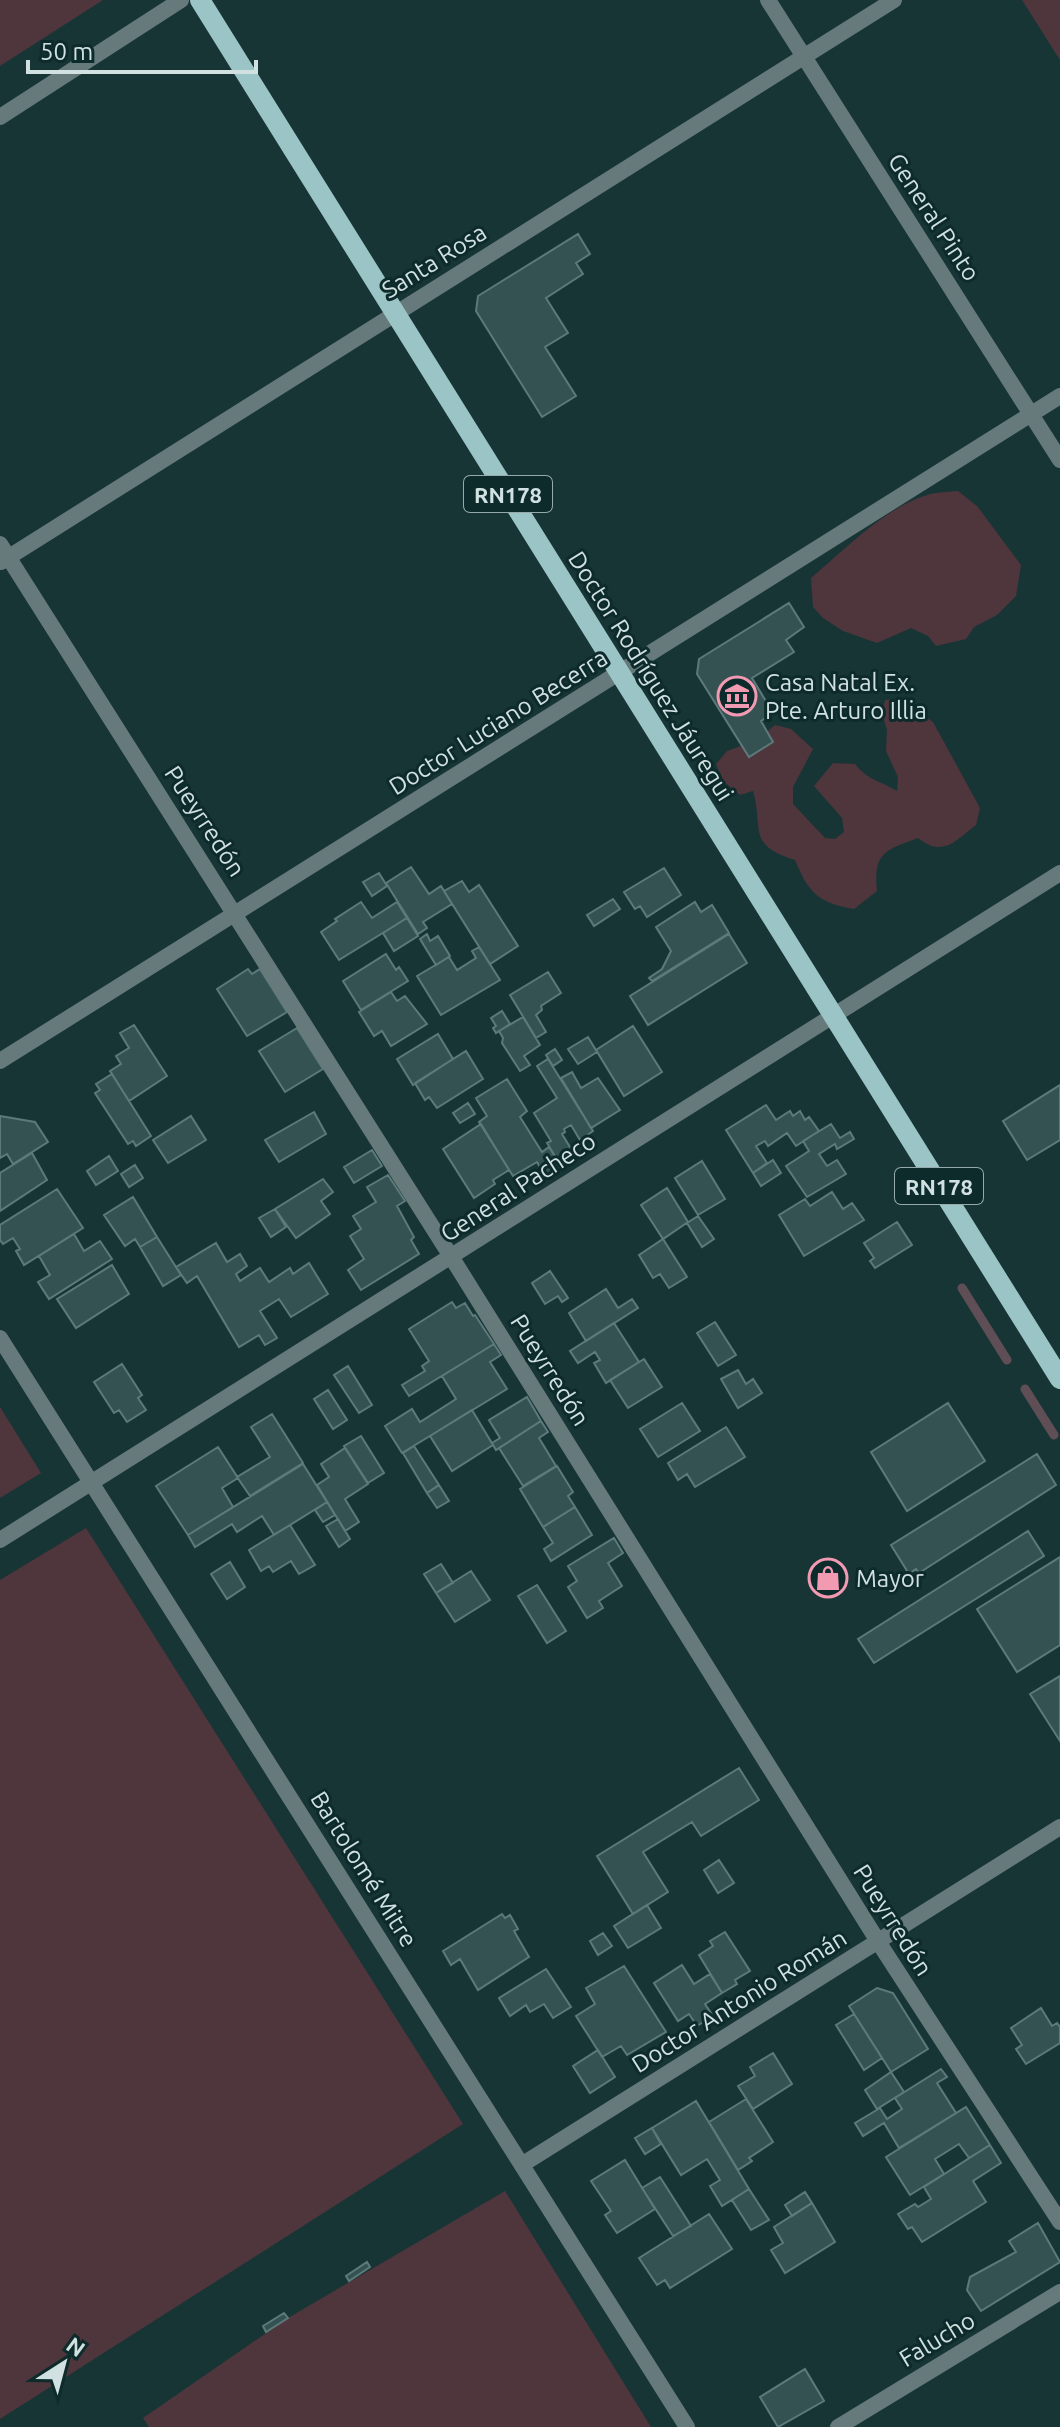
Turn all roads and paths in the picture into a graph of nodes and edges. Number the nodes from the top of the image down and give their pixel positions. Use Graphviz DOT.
graph roads {
  1 [pos="181,0"];
  2 [pos="200,0"];
  3 [pos="768,0"];
  4 [pos="894,0"];
  5 [pos="803,56"];
  6 [pos="0,117"];
  7 [pos="396,313"];
  8 [pos="1060,396"];
  9 [pos="1031,414"];
  10 [pos="1060,460"];
  11 [pos="3,555"];
  12 [pos="619,675"];
  13 [pos="1060,873"];
  14 [pos="235,913"];
  15 [pos="832,1014"];
  16 [pos="0,1061"];
  17 [pos="452,1258"];
  18 [pos="0,1338"];
  19 [pos="1053,1353"];
  20 [pos="1060,1379"];
  21 [pos="91,1483"];
  22 [pos="0,1540"];
  23 [pos="1060,1827"];
  24 [pos="879,1943"];
  25 [pos="523,2164"];
  26 [pos="1060,2222"];
  27 [pos="1060,2292"];
  28 [pos="687,2427"];
  29 [pos="838,2427"];
  1 -- 6 [label="street"];
  2 -- 7 [label="main road, Doctor Rodríguez Jáuregui / RN178"];
  3 -- 5 [label="street, General Pinto"];
  4 -- 5 [label="street, Santa Rosa"];
  5 -- 7 [label="street, Santa Rosa"];
  5 -- 9 [label="street, General Pinto"];
  7 -- 11 [label="street, Santa Rosa"];
  7 -- 12 [label="main road, Doctor Rodríguez Jáuregui / RN178"];
  8 -- 9 [label="street, Doctor Luciano Becerra"];
  9 -- 10 [label="street, General Pinto"];
  9 -- 12 [label="street, Doctor Luciano Becerra"];
  11 -- 14 [label="street, Pueyrredón"];
  12 -- 14 [label="street, Doctor Luciano Becerra"];
  12 -- 15 [label="main road, Doctor Rodríguez Jáuregui / RN178"];
  13 -- 15 [label="street, General Pacheco"];
  14 -- 16 [label="street, Doctor Luciano Becerra"];
  14 -- 17 [label="street, Pueyrredón"];
  15 -- 17 [label="street, General Pacheco"];
  15 -- 19 [label="main road, Doctor Rodríguez Jáuregui / RN178"];
  17 -- 21 [label="street, General Pacheco"];
  17 -- 24 [label="street, Pueyrredón"];
  18 -- 21 [label="street, Bartolomé Mitre"];
  19 -- 20 [label="main road, Doctor Rodríguez Jáuregui / RN178"];
  21 -- 22 [label="street, General Pacheco"];
  21 -- 25 [label="street, Bartolomé Mitre"];
  23 -- 24 [label="street, Doctor Antonio Román"];
  24 -- 25 [label="street, Doctor Antonio Román"];
  24 -- 26 [label="street, Pueyrredón"];
  25 -- 28 [label="street, Bartolomé Mitre"];
  27 -- 29 [label="street, Falucho"];
}
